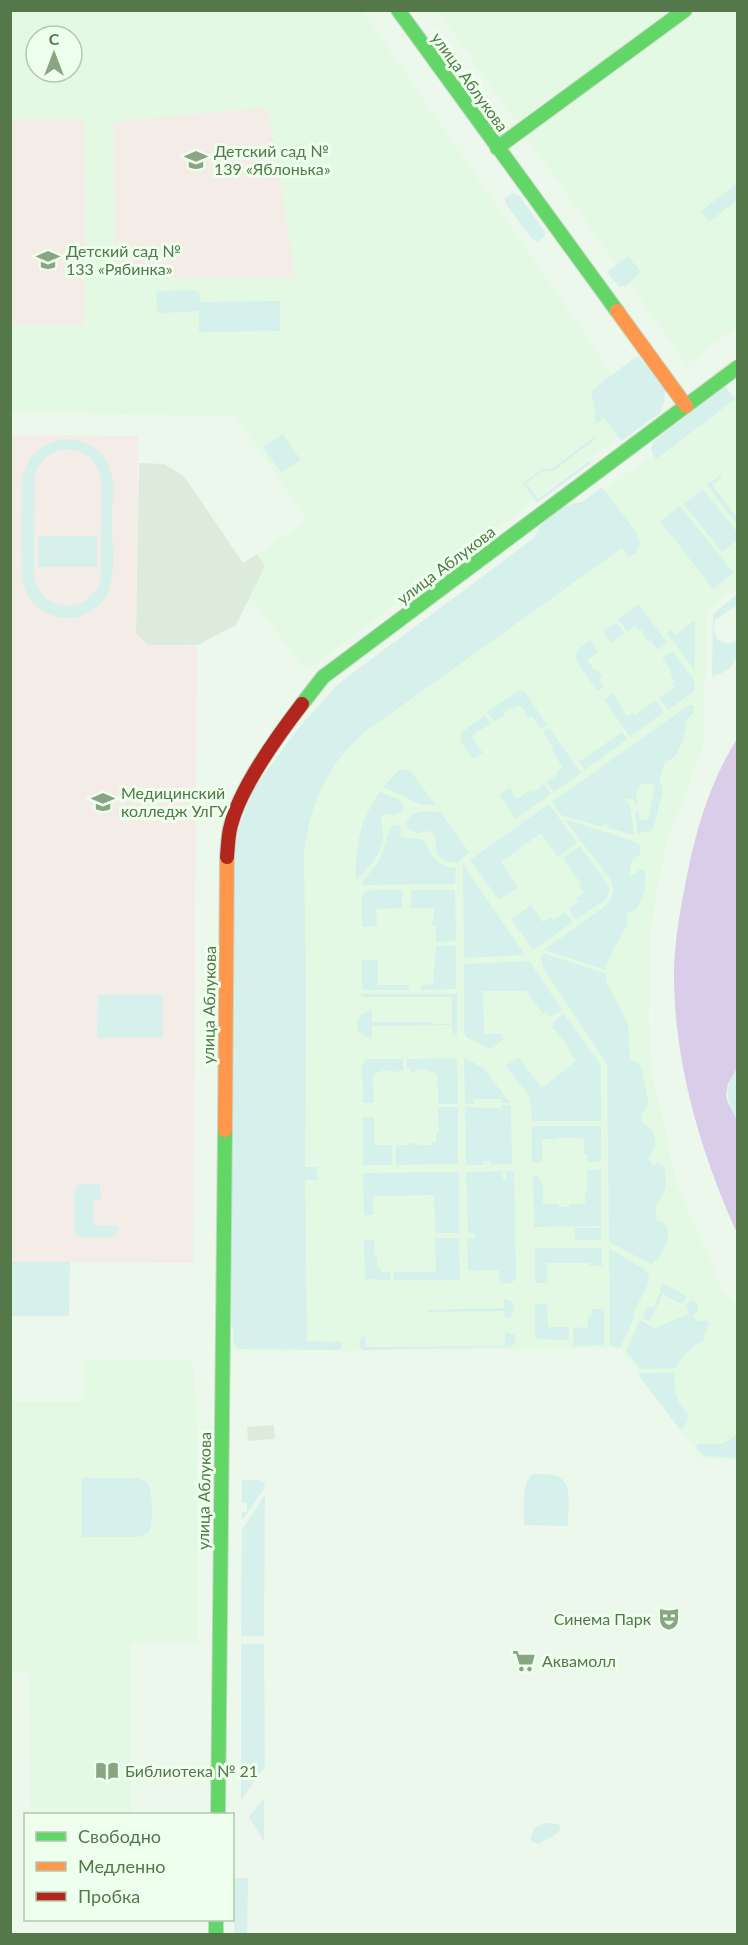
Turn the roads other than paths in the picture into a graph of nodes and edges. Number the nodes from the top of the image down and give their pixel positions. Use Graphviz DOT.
graph roads {
  1 [pos="398,10"];
  2 [pos="685,10"];
  3 [pos="496,148"];
  4 [pos="738,367"];
  5 [pos="686,406"];
  6 [pos="218,1813"];
  1 -- 3 [label="street, улица Аблукова"];
  2 -- 3 [label="street"];
  3 -- 5 [label="street, улица Аблукова"];
  4 -- 5 [label="street, улица Аблукова"];
  5 -- 6 [label="street, улица Аблукова"];
}
